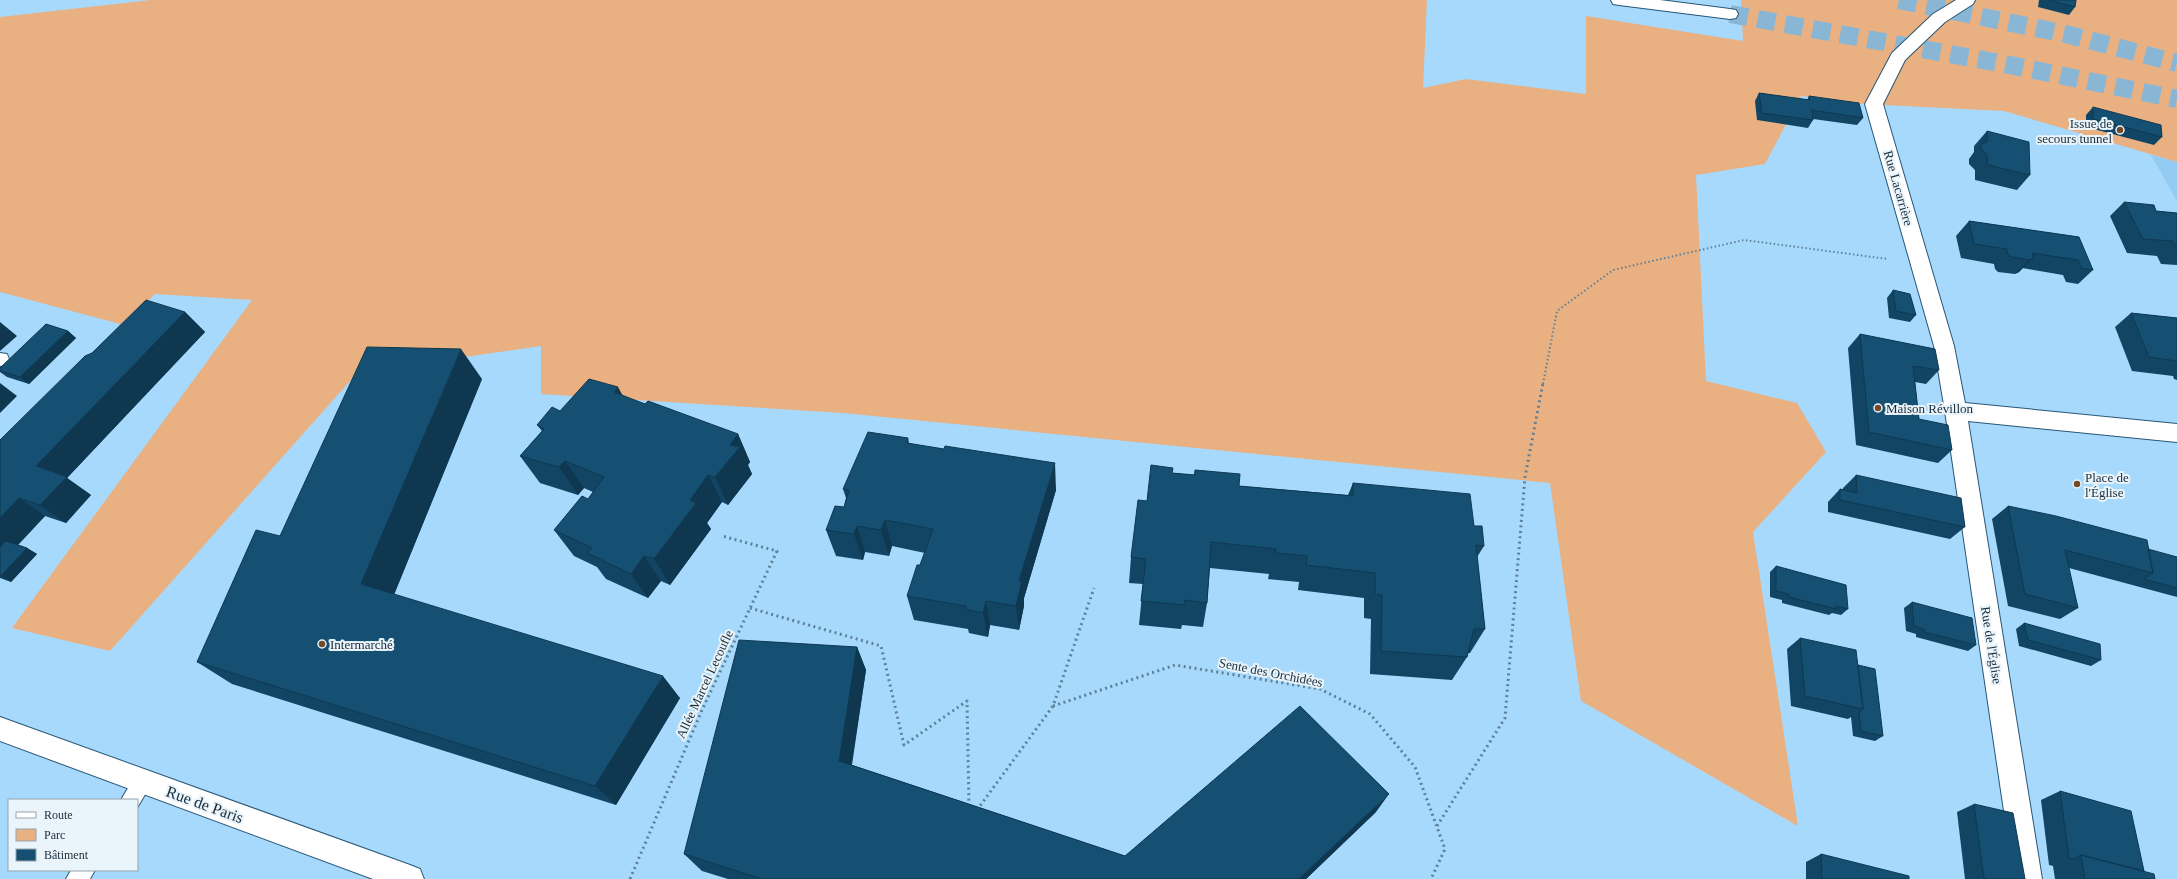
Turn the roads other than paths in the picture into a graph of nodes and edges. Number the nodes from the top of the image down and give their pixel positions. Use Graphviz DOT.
graph roads {
  1 [pos="1619,0"];
  2 [pos="1967,0"];
  3 [pos="1730,14"];
  4 [pos="1956,411"];
  5 [pos="2177,433"];
  6 [pos="0,729"];
  7 [pos="137,790"];
  8 [pos="410,879"];
  9 [pos="2028,879"];
  1 -- 3 [label="main road"];
  2 -- 4 [label="main road, Rue Lacarrière"];
  4 -- 5 [label="main road"];
  4 -- 9 [label="main road, Rue de l'Église"];
  6 -- 7 [label="main road, Rue de Paris"];
  7 -- 8 [label="main road, Rue de Paris"];
}
